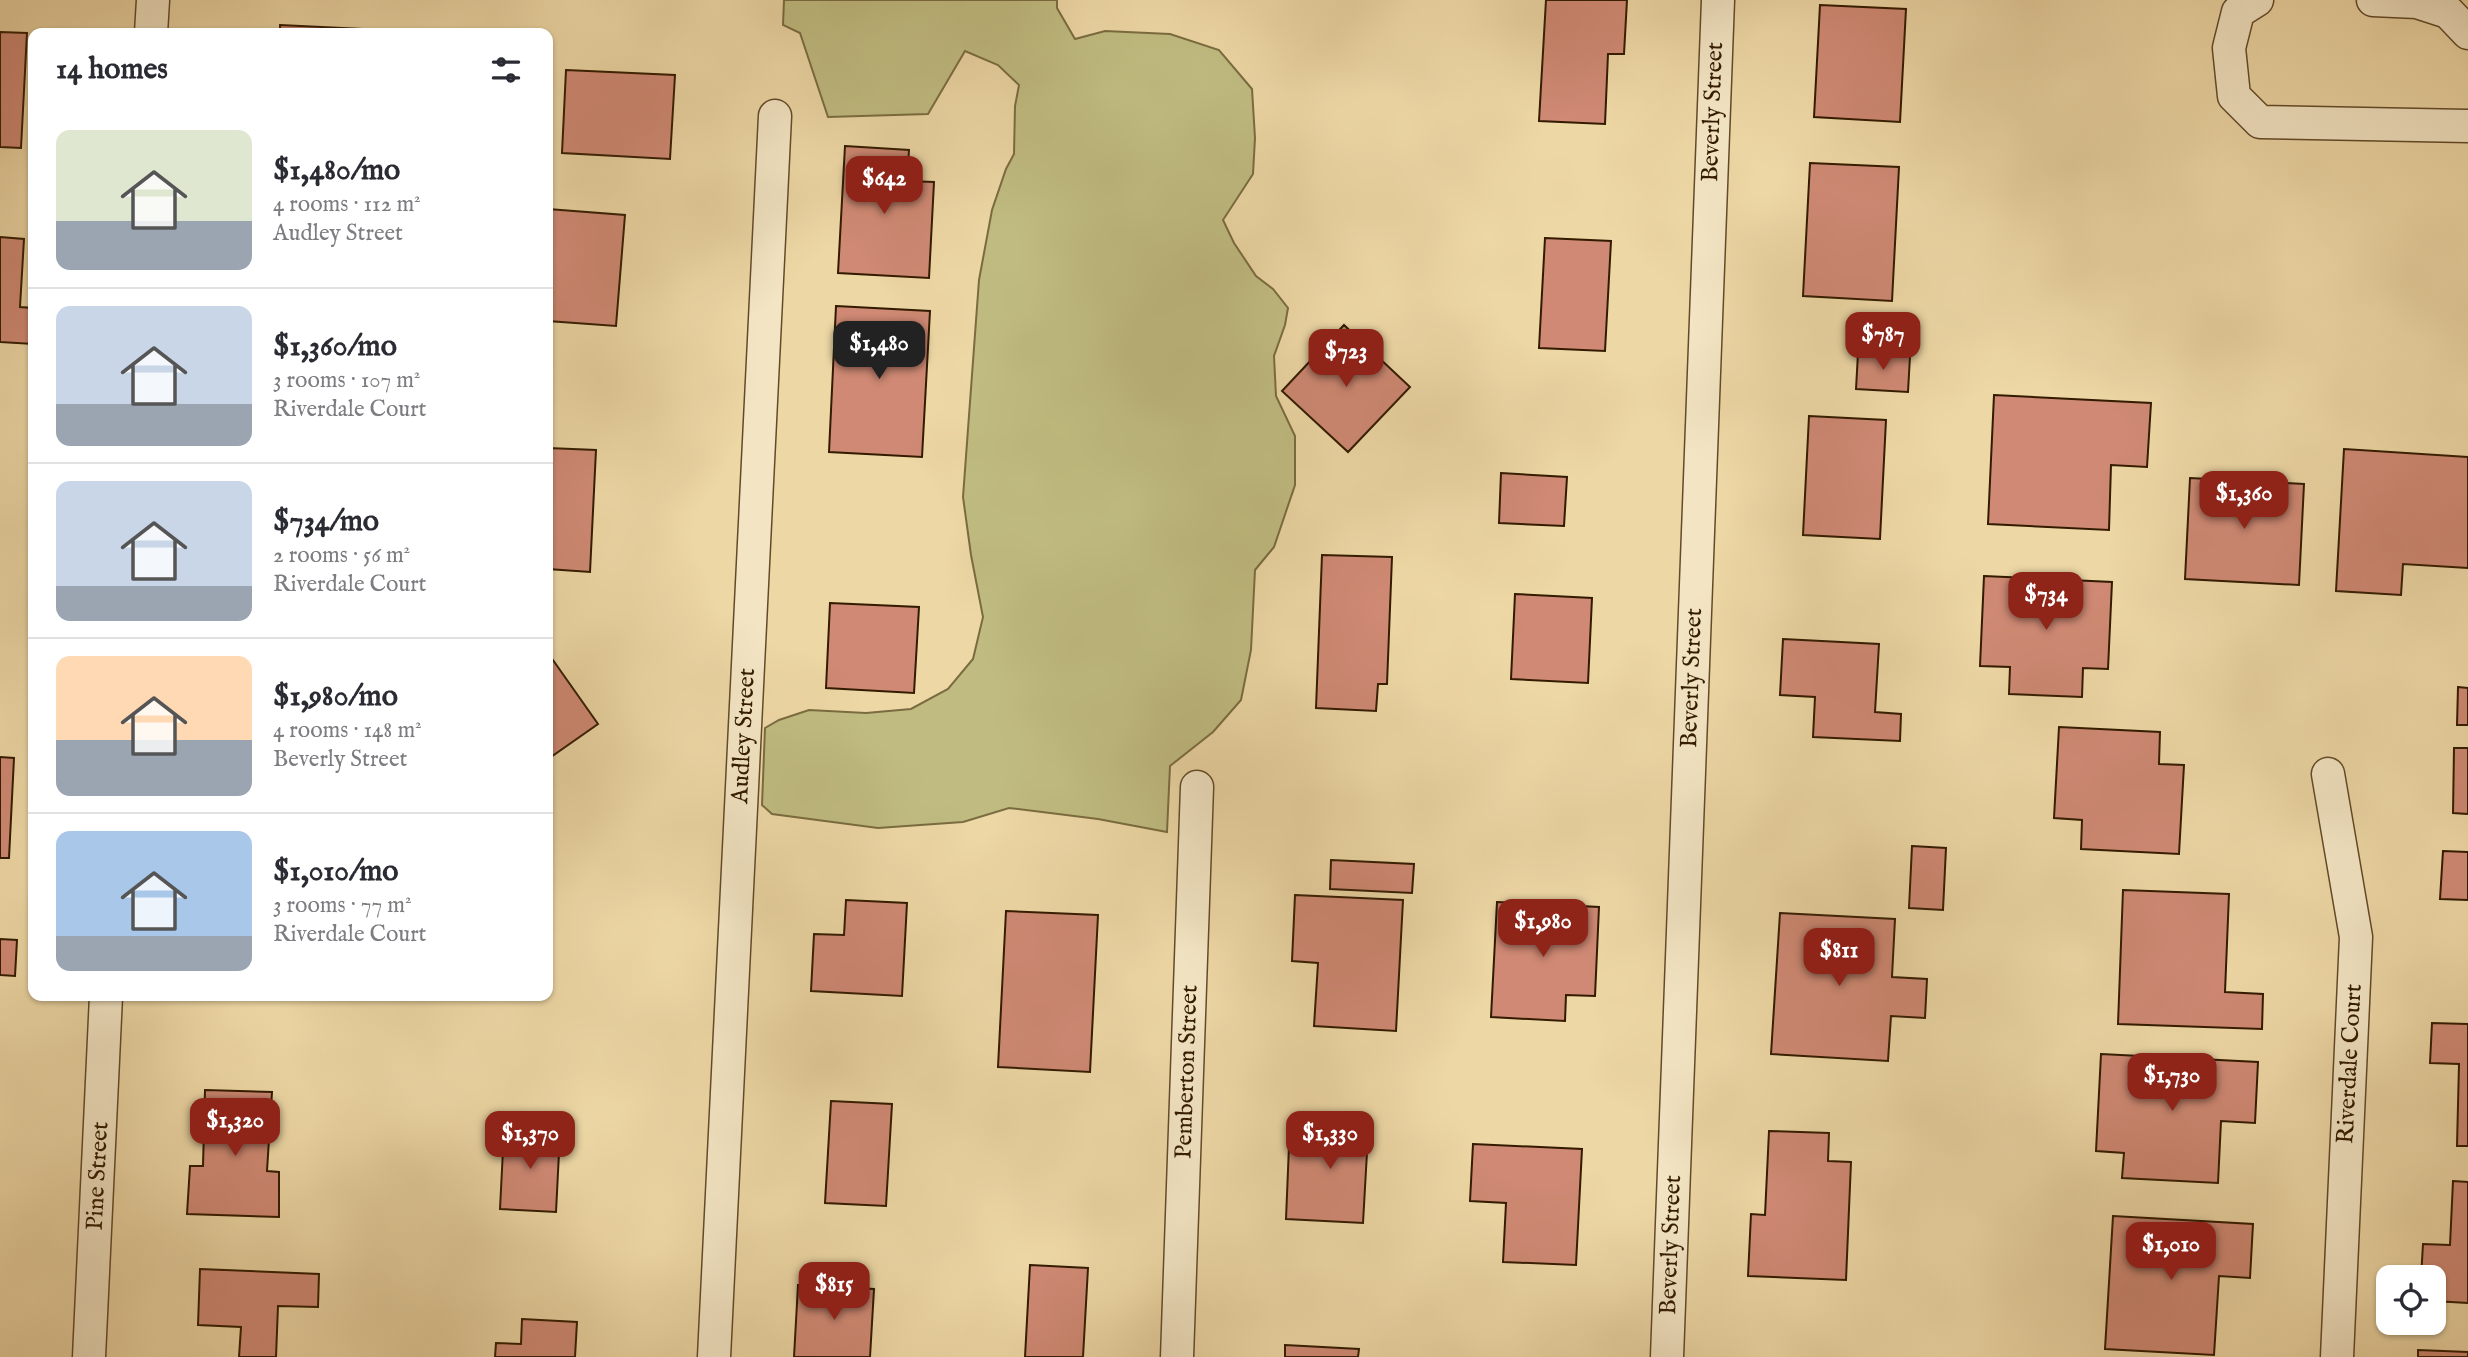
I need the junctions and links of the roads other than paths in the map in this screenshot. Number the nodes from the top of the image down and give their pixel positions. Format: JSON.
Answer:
{"nodes":[{"id":1,"x":153,"y":0,"type":"edge"},
{"id":2,"x":1717,"y":0,"type":"edge"},
{"id":3,"x":2257,"y":0,"type":"edge"},
{"id":4,"x":2372,"y":0,"type":"edge"},
{"id":5,"x":151,"y":28,"type":"edge"},
{"id":6,"x":2468,"y":33,"type":"edge"},
{"id":7,"x":775,"y":116,"type":"dead end"},
{"id":8,"x":2468,"y":127,"type":"edge"},
{"id":9,"x":2328,"y":774,"type":"dead end"},
{"id":10,"x":1198,"y":787,"type":"dead end"},
{"id":11,"x":106,"y":1001,"type":"edge"},
{"id":12,"x":89,"y":1357,"type":"edge"},
{"id":13,"x":714,"y":1357,"type":"edge"},
{"id":14,"x":1177,"y":1357,"type":"edge"},
{"id":15,"x":1667,"y":1357,"type":"edge"},
{"id":16,"x":2337,"y":1357,"type":"edge"}],
"edges":[{"from":1,"to":5,"type":"street"},
{"from":2,"to":15,"type":"street","name":"Beverly Street"},
{"from":3,"to":8,"type":"street"},
{"from":4,"to":6,"type":"street"},
{"from":7,"to":13,"type":"street","name":"Audley Street"},
{"from":9,"to":16,"type":"street","name":"Riverdale Court"},
{"from":10,"to":14,"type":"street","name":"Pemberton Street"},
{"from":11,"to":12,"type":"street","name":"Pine Street"}]}
